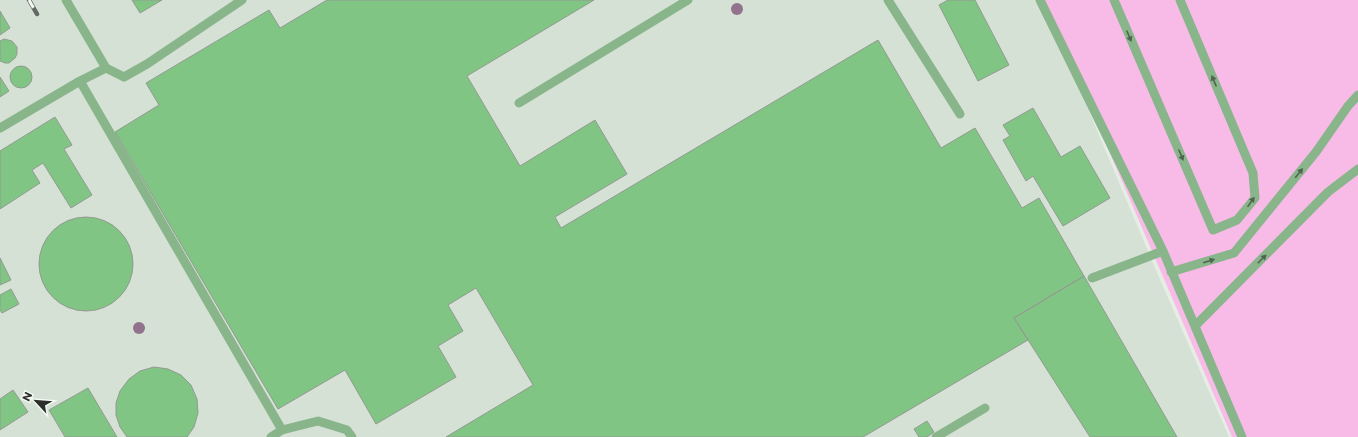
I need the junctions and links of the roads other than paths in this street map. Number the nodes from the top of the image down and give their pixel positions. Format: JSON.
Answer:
{"nodes":[{"id":1,"x":66,"y":0,"type":"edge"},
{"id":2,"x":242,"y":0,"type":"edge"},
{"id":3,"x":688,"y":0,"type":"edge"},
{"id":4,"x":888,"y":0,"type":"edge"},
{"id":5,"x":1040,"y":0,"type":"edge"},
{"id":6,"x":1114,"y":0,"type":"edge"},
{"id":7,"x":1180,"y":0,"type":"edge"},
{"id":8,"x":106,"y":68,"type":"junction"},
{"id":9,"x":80,"y":81,"type":"junction"},
{"id":10,"x":1358,"y":95,"type":"edge"},
{"id":11,"x":519,"y":103,"type":"dead end"},
{"id":12,"x":960,"y":114,"type":"dead end"},
{"id":13,"x":0,"y":128,"type":"edge"},
{"id":14,"x":1358,"y":169,"type":"edge"},
{"id":15,"x":1163,"y":250,"type":"junction"},
{"id":16,"x":1171,"y":272,"type":"junction"},
{"id":17,"x":1092,"y":278,"type":"dead end"},
{"id":18,"x":1195,"y":326,"type":"junction"},
{"id":19,"x":985,"y":408,"type":"dead end"},
{"id":20,"x":282,"y":430,"type":"junction"},
{"id":21,"x":271,"y":437,"type":"edge"},
{"id":22,"x":352,"y":437,"type":"edge"},
{"id":23,"x":936,"y":437,"type":"edge"},
{"id":24,"x":1242,"y":437,"type":"edge"}],
"edges":[{"from":1,"to":8,"type":"lane"},
{"from":2,"to":8,"type":"lane"},
{"from":3,"to":11,"type":"lane"},
{"from":4,"to":12,"type":"lane"},
{"from":5,"to":15,"type":"lane"},
{"from":6,"to":7,"type":"lane","one_way":true},
{"from":8,"to":9,"type":"lane"},
{"from":9,"to":13,"type":"lane"},
{"from":9,"to":20,"type":"lane"},
{"from":16,"to":10,"type":"lane","one_way":true},
{"from":18,"to":14,"type":"lane","one_way":true},
{"from":15,"to":16,"type":"lane"},
{"from":15,"to":17,"type":"lane"},
{"from":16,"to":18,"type":"lane"},
{"from":18,"to":24,"type":"lane"},
{"from":19,"to":23,"type":"lane"},
{"from":20,"to":21,"type":"lane"},
{"from":20,"to":22,"type":"lane"}]}
